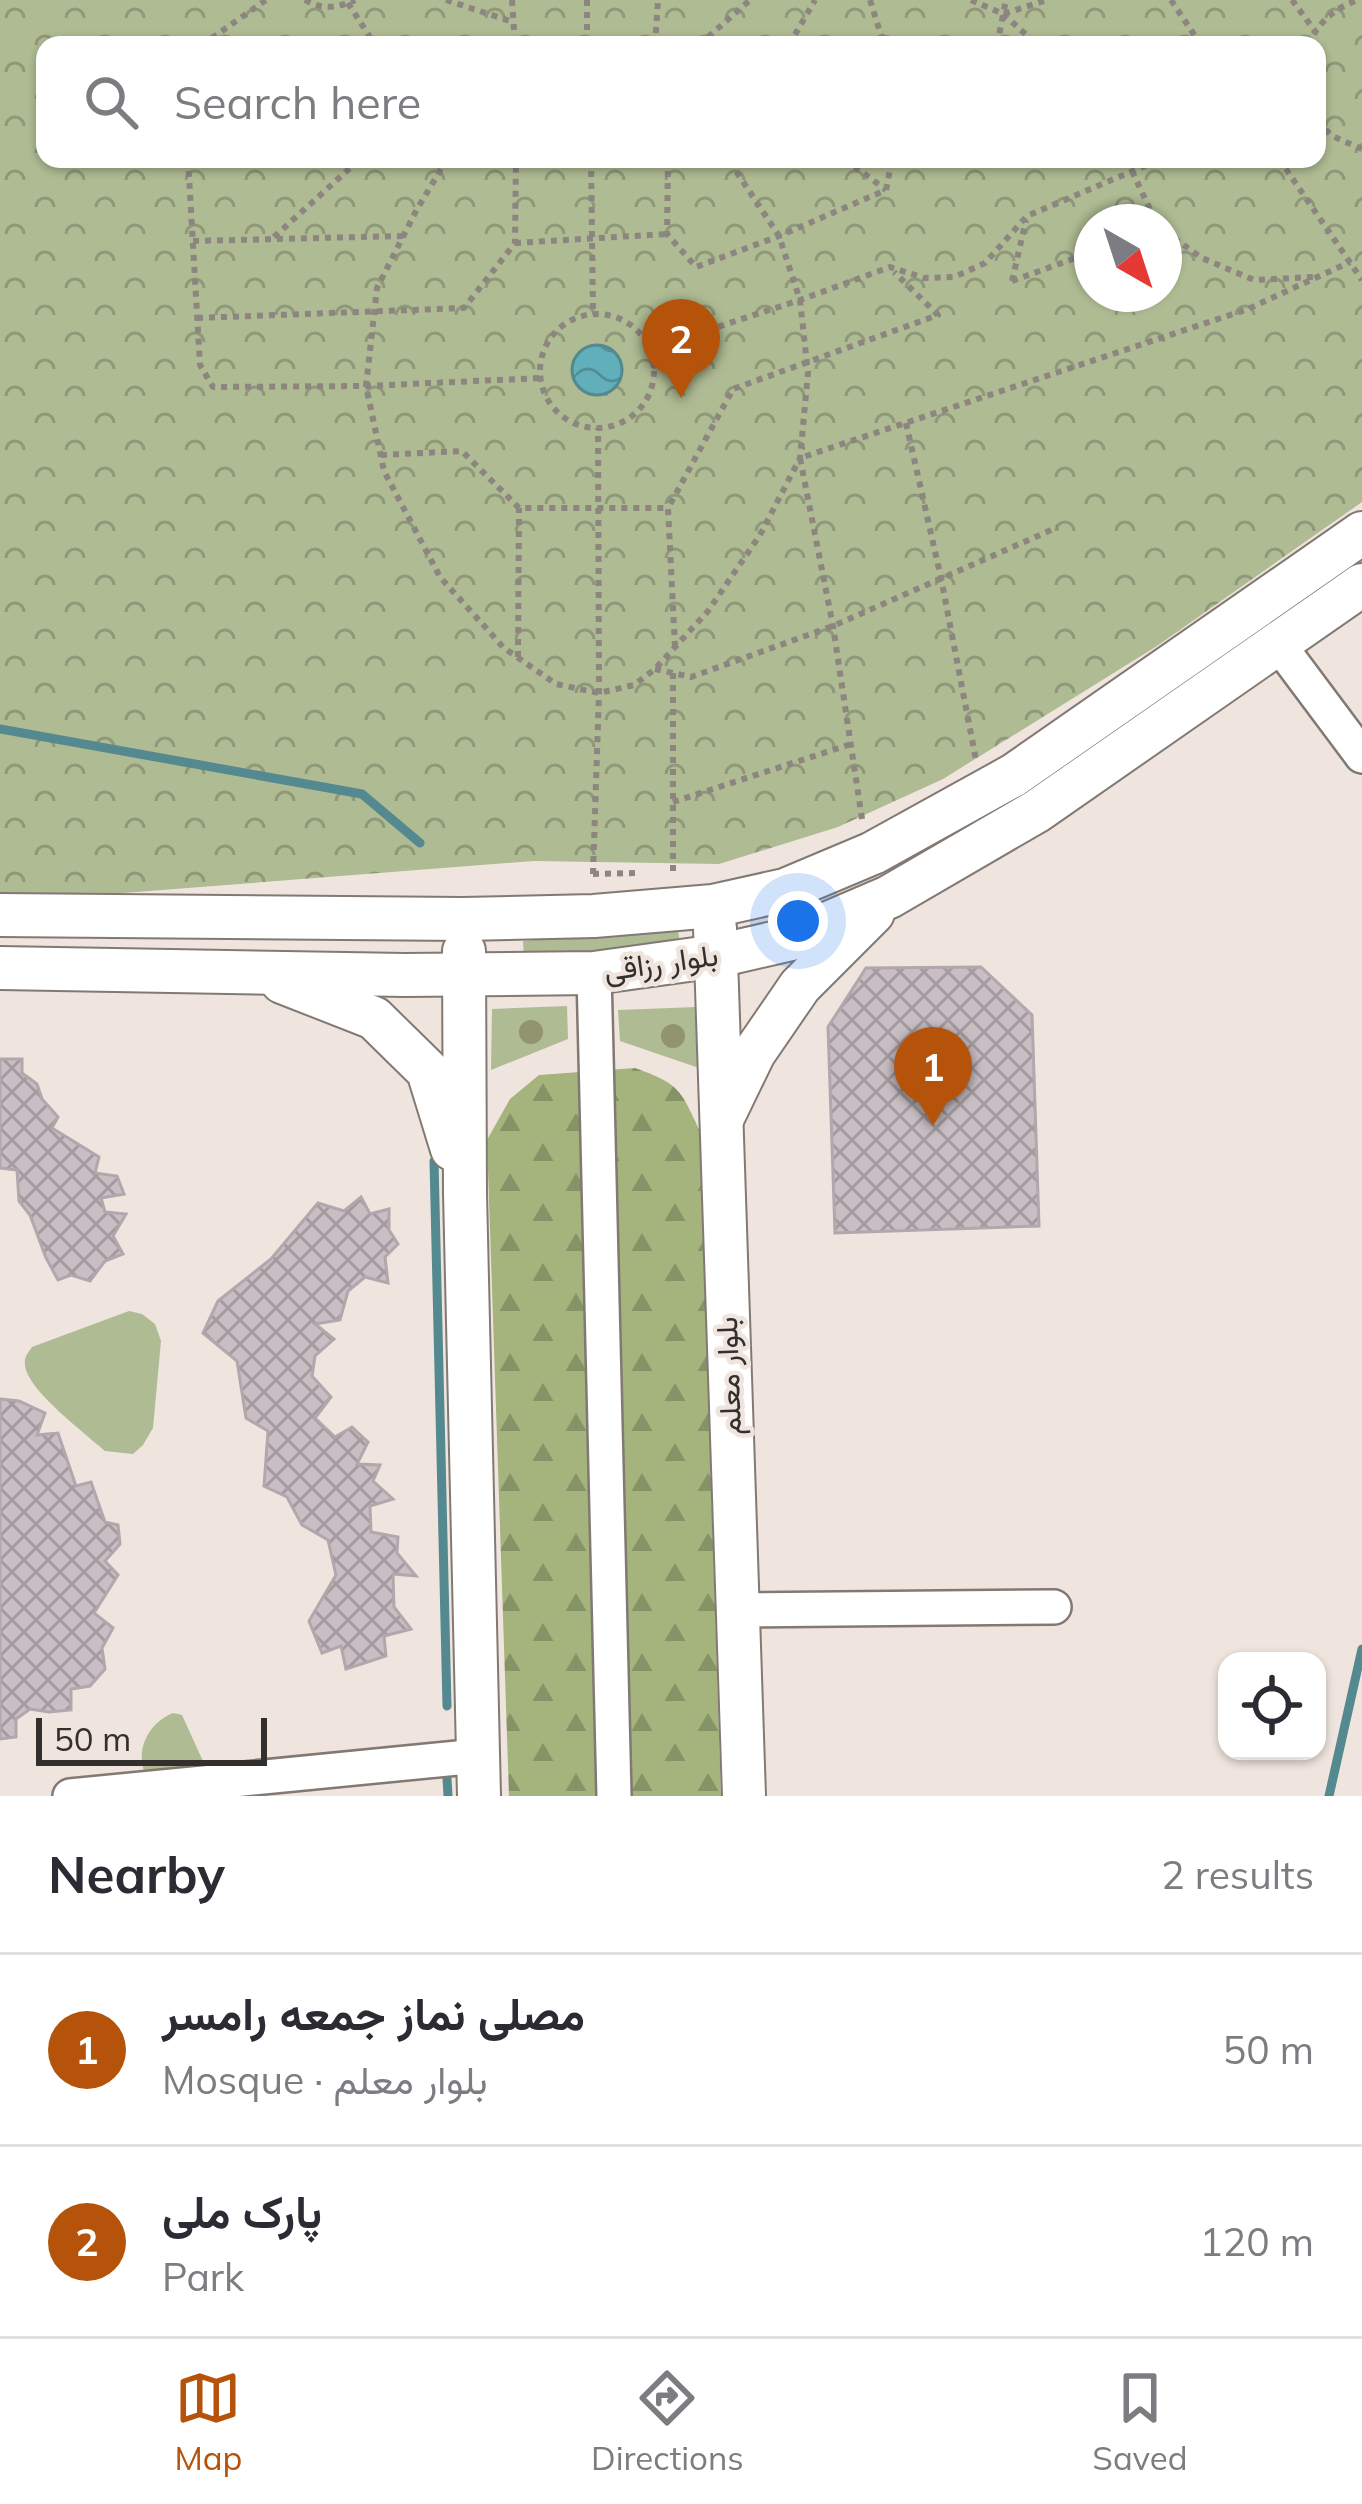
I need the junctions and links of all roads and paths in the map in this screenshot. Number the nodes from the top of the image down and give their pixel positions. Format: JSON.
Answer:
{"nodes":[{"id":1,"x":266,"y":0,"type":"edge"},
{"id":2,"x":305,"y":0,"type":"edge"},
{"id":3,"x":446,"y":0,"type":"edge"},
{"id":4,"x":512,"y":0,"type":"edge"},
{"id":5,"x":587,"y":0,"type":"edge"},
{"id":6,"x":658,"y":0,"type":"edge"},
{"id":7,"x":750,"y":0,"type":"edge"},
{"id":8,"x":815,"y":0,"type":"edge"},
{"id":9,"x":870,"y":0,"type":"edge"},
{"id":10,"x":970,"y":0,"type":"edge"},
{"id":11,"x":1006,"y":0,"type":"edge"},
{"id":12,"x":1047,"y":0,"type":"edge"},
{"id":13,"x":1171,"y":0,"type":"edge"},
{"id":14,"x":1292,"y":0,"type":"edge"},
{"id":15,"x":1359,"y":0,"type":"edge"},
{"id":16,"x":1347,"y":1,"type":"edge"},
{"id":17,"x":351,"y":2,"type":"edge"},
{"id":18,"x":1003,"y":14,"type":"junction"},
{"id":19,"x":513,"y":22,"type":"junction"},
{"id":20,"x":1315,"y":31,"type":"junction"},
{"id":21,"x":215,"y":36,"type":"edge"},
{"id":22,"x":369,"y":36,"type":"edge"},
{"id":23,"x":514,"y":36,"type":"edge"},
{"id":24,"x":587,"y":36,"type":"edge"},
{"id":25,"x":656,"y":36,"type":"edge"},
{"id":26,"x":709,"y":36,"type":"edge"},
{"id":27,"x":794,"y":36,"type":"edge"},
{"id":28,"x":881,"y":36,"type":"edge"},
{"id":29,"x":999,"y":36,"type":"edge"},
{"id":30,"x":1028,"y":36,"type":"edge"},
{"id":31,"x":1196,"y":36,"type":"edge"},
{"id":32,"x":1312,"y":36,"type":"edge"},
{"id":33,"x":1326,"y":130,"type":"edge"},
{"id":34,"x":1362,"y":149,"type":"edge"},
{"id":35,"x":189,"y":168,"type":"edge"},
{"id":36,"x":350,"y":168,"type":"edge"},
{"id":37,"x":442,"y":168,"type":"edge"},
{"id":38,"x":517,"y":168,"type":"edge"},
{"id":39,"x":591,"y":168,"type":"edge"},
{"id":40,"x":668,"y":168,"type":"edge"},
{"id":41,"x":734,"y":168,"type":"edge"},
{"id":42,"x":857,"y":168,"type":"edge"},
{"id":43,"x":890,"y":168,"type":"edge"},
{"id":44,"x":1139,"y":168,"type":"edge"},
{"id":45,"x":1285,"y":168,"type":"edge"},
{"id":46,"x":1132,"y":171,"type":"junction"},
{"id":47,"x":886,"y":190,"type":"junction"},
{"id":48,"x":1148,"y":204,"type":"edge"},
{"id":49,"x":1027,"y":216,"type":"junction"},
{"id":50,"x":667,"y":234,"type":"junction"},
{"id":51,"x":403,"y":236,"type":"junction"},
{"id":52,"x":779,"y":236,"type":"junction"},
{"id":53,"x":593,"y":238,"type":"junction"},
{"id":54,"x":272,"y":239,"type":"junction"},
{"id":55,"x":193,"y":241,"type":"junction"},
{"id":56,"x":514,"y":243,"type":"junction"},
{"id":57,"x":1182,"y":244,"type":"edge"},
{"id":58,"x":1074,"y":259,"type":"edge"},
{"id":59,"x":1350,"y":262,"type":"junction"},
{"id":60,"x":890,"y":267,"type":"junction"},
{"id":61,"x":1317,"y":277,"type":"junction"},
{"id":62,"x":1362,"y":280,"type":"edge"},
{"id":63,"x":800,"y":300,"type":"junction"},
{"id":64,"x":374,"y":312,"type":"junction"},
{"id":65,"x":592,"y":314,"type":"junction"},
{"id":66,"x":197,"y":318,"type":"junction"},
{"id":67,"x":650,"y":349,"type":"junction"},
{"id":68,"x":807,"y":363,"type":"junction"},
{"id":69,"x":541,"y":379,"type":"junction"},
{"id":70,"x":366,"y":386,"type":"junction"},
{"id":71,"x":906,"y":423,"type":"junction"},
{"id":72,"x":598,"y":428,"type":"junction"},
{"id":73,"x":380,"y":455,"type":"junction"},
{"id":74,"x":800,"y":458,"type":"junction"},
{"id":75,"x":519,"y":508,"type":"junction"},
{"id":76,"x":668,"y":508,"type":"junction"},
{"id":77,"x":599,"y":509,"type":"junction"},
{"id":78,"x":1058,"y":527,"type":"dead end"},
{"id":79,"x":1362,"y":533,"type":"edge"},
{"id":80,"x":941,"y":578,"type":"junction"},
{"id":81,"x":1362,"y":585,"type":"edge"},
{"id":82,"x":833,"y":626,"type":"junction"},
{"id":83,"x":1279,"y":644,"type":"junction"},
{"id":84,"x":675,"y":647,"type":"junction"},
{"id":85,"x":518,"y":657,"type":"junction"},
{"id":86,"x":655,"y":669,"type":"junction"},
{"id":87,"x":673,"y":673,"type":"junction"},
{"id":88,"x":599,"y":693,"type":"junction"},
{"id":89,"x":851,"y":744,"type":"junction"},
{"id":90,"x":1362,"y":756,"type":"edge"},
{"id":91,"x":978,"y":769,"type":"dead end"},
{"id":92,"x":673,"y":802,"type":"junction"},
{"id":93,"x":863,"y":822,"type":"dead end"},
{"id":94,"x":653,"y":873,"type":"dead end"},
{"id":95,"x":673,"y":873,"type":"dead end"},
{"id":96,"x":889,"y":897,"type":"junction"},
{"id":97,"x":713,"y":906,"type":"junction"},
{"id":98,"x":0,"y":915,"type":"edge"},
{"id":99,"x":463,"y":919,"type":"junction"},
{"id":100,"x":717,"y":956,"type":"junction"},
{"id":101,"x":0,"y":968,"type":"edge"},
{"id":102,"x":259,"y":973,"type":"junction"},
{"id":103,"x":594,"y":974,"type":"junction"},
{"id":104,"x":464,"y":975,"type":"junction"},
{"id":105,"x":720,"y":1124,"type":"junction"},
{"id":106,"x":465,"y":1193,"type":"junction"},
{"id":107,"x":1054,"y":1607,"type":"dead end"},
{"id":108,"x":737,"y":1610,"type":"junction"},
{"id":109,"x":479,"y":1776,"type":"edge"},
{"id":110,"x":70,"y":1796,"type":"edge"},
{"id":111,"x":614,"y":1796,"type":"edge"},
{"id":112,"x":744,"y":1796,"type":"edge"}],
"edges":[{"from":1,"to":21,"type":"path"},
{"from":2,"to":17,"type":"path"},
{"from":3,"to":19,"type":"path"},
{"from":4,"to":19,"type":"path"},
{"from":5,"to":24,"type":"path"},
{"from":6,"to":25,"type":"path"},
{"from":7,"to":26,"type":"path"},
{"from":8,"to":27,"type":"path"},
{"from":9,"to":28,"type":"path"},
{"from":10,"to":18,"type":"path"},
{"from":11,"to":18,"type":"path"},
{"from":12,"to":18,"type":"path"},
{"from":13,"to":31,"type":"path"},
{"from":14,"to":20,"type":"path"},
{"from":15,"to":16,"type":"path"},
{"from":16,"to":20,"type":"path"},
{"from":17,"to":22,"type":"path"},
{"from":18,"to":29,"type":"path"},
{"from":18,"to":30,"type":"path"},
{"from":19,"to":23,"type":"path"},
{"from":20,"to":32,"type":"path"},
{"from":33,"to":34,"type":"path"},
{"from":35,"to":55,"type":"path"},
{"from":36,"to":54,"type":"path"},
{"from":37,"to":51,"type":"path"},
{"from":38,"to":56,"type":"path"},
{"from":39,"to":53,"type":"path"},
{"from":40,"to":50,"type":"path"},
{"from":41,"to":52,"type":"path"},
{"from":42,"to":47,"type":"path"},
{"from":43,"to":47,"type":"path"},
{"from":44,"to":46,"type":"path"},
{"from":45,"to":59,"type":"path"},
{"from":46,"to":48,"type":"path"},
{"from":46,"to":49,"type":"path"},
{"from":47,"to":52,"type":"path"},
{"from":49,"to":58,"type":"path"},
{"from":49,"to":60,"type":"path"},
{"from":50,"to":52,"type":"path"},
{"from":50,"to":53,"type":"path"},
{"from":51,"to":54,"type":"path"},
{"from":51,"to":64,"type":"path"},
{"from":52,"to":63,"type":"path"},
{"from":53,"to":56,"type":"path"},
{"from":53,"to":65,"type":"path"},
{"from":54,"to":55,"type":"path"},
{"from":55,"to":66,"type":"path"},
{"from":56,"to":64,"type":"path"},
{"from":57,"to":61,"type":"path"},
{"from":59,"to":61,"type":"path"},
{"from":59,"to":62,"type":"path"},
{"from":60,"to":63,"type":"path"},
{"from":60,"to":68,"type":"path"},
{"from":61,"to":71,"type":"path"},
{"from":63,"to":67,"type":"path"},
{"from":63,"to":68,"type":"path"},
{"from":64,"to":66,"type":"path"},
{"from":64,"to":70,"type":"path"},
{"from":65,"to":67,"type":"path"},
{"from":65,"to":69,"type":"path"},
{"from":66,"to":70,"type":"path"},
{"from":67,"to":72,"type":"path"},
{"from":68,"to":74,"type":"path"},
{"from":68,"to":76,"type":"path"},
{"from":69,"to":70,"type":"path"},
{"from":69,"to":72,"type":"path"},
{"from":70,"to":73,"type":"path"},
{"from":71,"to":74,"type":"path"},
{"from":71,"to":80,"type":"path"},
{"from":72,"to":77,"type":"path"},
{"from":73,"to":75,"type":"path"},
{"from":73,"to":85,"type":"path"},
{"from":74,"to":82,"type":"path"},
{"from":74,"to":84,"type":"path"},
{"from":75,"to":77,"type":"path"},
{"from":75,"to":85,"type":"path"},
{"from":76,"to":77,"type":"path"},
{"from":76,"to":84,"type":"path"},
{"from":77,"to":88,"type":"path"},
{"from":78,"to":80,"type":"path"},
{"from":79,"to":97,"type":"main road","name":"بلوار رزاقی"},
{"from":80,"to":82,"type":"path"},
{"from":80,"to":91,"type":"path"},
{"from":81,"to":83,"type":"main road","name":"بلوار رزاقی"},
{"from":82,"to":87,"type":"path"},
{"from":82,"to":89,"type":"path"},
{"from":83,"to":90,"type":"street"},
{"from":83,"to":96,"type":"main road","name":"بلوار رزاقی"},
{"from":84,"to":86,"type":"path"},
{"from":85,"to":88,"type":"path"},
{"from":86,"to":87,"type":"path"},
{"from":86,"to":88,"type":"path"},
{"from":87,"to":92,"type":"path"},
{"from":88,"to":94,"type":"path"},
{"from":89,"to":92,"type":"path"},
{"from":89,"to":93,"type":"path"},
{"from":92,"to":95,"type":"path"},
{"from":96,"to":100,"type":"main road","name":"بلوار رزاقی"},
{"from":96,"to":105,"type":"main road"},
{"from":97,"to":99,"type":"main road","name":"بلوار رزاقی"},
{"from":97,"to":100,"type":"main road","name":"بلوار معلم"},
{"from":98,"to":99,"type":"main road","name":"بلوار رزاقی"},
{"from":99,"to":104,"type":"main road"},
{"from":100,"to":103,"type":"main road","name":"بلوار رزاقی"},
{"from":100,"to":105,"type":"main road","name":"بلوار معلم"},
{"from":101,"to":102,"type":"main road","name":"بلوار رزاقی"},
{"from":102,"to":104,"type":"main road","name":"بلوار رزاقی"},
{"from":102,"to":106,"type":"main road"},
{"from":103,"to":104,"type":"main road","name":"بلوار رزاقی"},
{"from":103,"to":111,"type":"street"},
{"from":104,"to":106,"type":"main road"},
{"from":105,"to":108,"type":"main road","name":"بلوار معلم"},
{"from":106,"to":109,"type":"main road"},
{"from":107,"to":108,"type":"street"},
{"from":108,"to":112,"type":"main road","name":"بلوار معلم"},
{"from":109,"to":110,"type":"street"}]}
